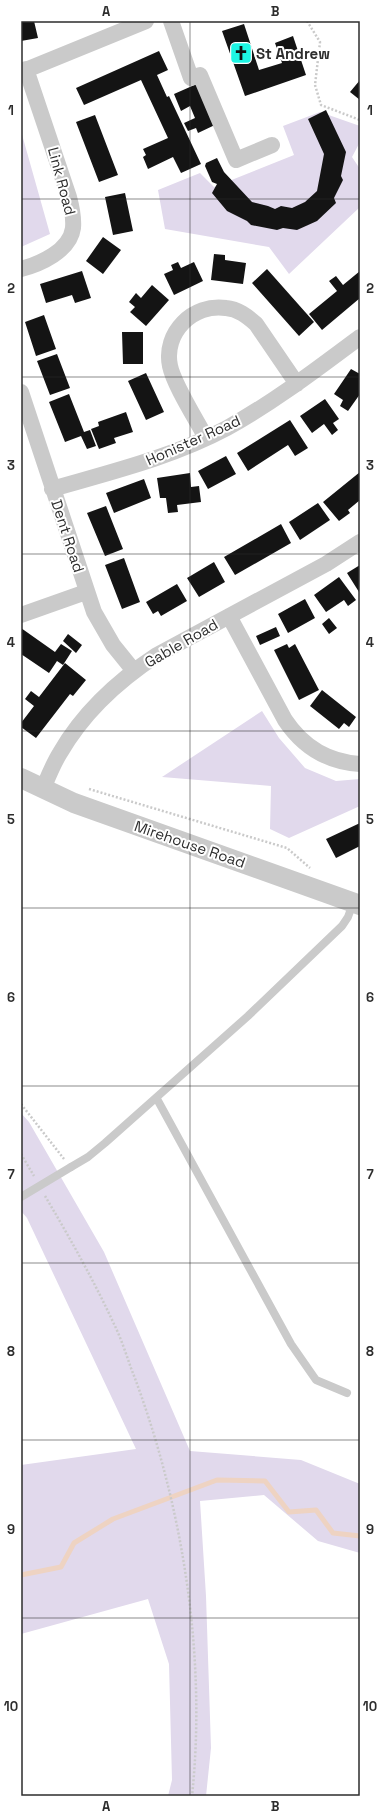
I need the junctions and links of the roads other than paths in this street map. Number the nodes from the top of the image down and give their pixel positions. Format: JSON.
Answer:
{"nodes":[{"id":1,"x":146,"y":21,"type":"edge"},
{"id":2,"x":171,"y":21,"type":"edge"},
{"id":3,"x":24,"y":70,"type":"edge"},
{"id":4,"x":272,"y":145,"type":"dead end"},
{"id":5,"x":21,"y":269,"type":"edge"},
{"id":6,"x":360,"y":337,"type":"edge"},
{"id":7,"x":297,"y":384,"type":"junction"},
{"id":8,"x":21,"y":392,"type":"edge"},
{"id":9,"x":206,"y":438,"type":"junction"},
{"id":10,"x":52,"y":489,"type":"junction"},
{"id":11,"x":360,"y":542,"type":"edge"},
{"id":12,"x":86,"y":592,"type":"junction"},
{"id":13,"x":21,"y":615,"type":"edge"},
{"id":14,"x":230,"y":616,"type":"junction"},
{"id":15,"x":134,"y":671,"type":"junction"},
{"id":16,"x":360,"y":764,"type":"edge"},
{"id":17,"x":21,"y":778,"type":"edge"},
{"id":18,"x":43,"y":789,"type":"junction"},
{"id":19,"x":356,"y":904,"type":"edge"},
{"id":20,"x":157,"y":1099,"type":"junction"},
{"id":21,"x":21,"y":1197,"type":"edge"},
{"id":22,"x":347,"y":1393,"type":"dead end"}],
"edges":[{"from":1,"to":3,"type":"street"},
{"from":2,"to":4,"type":"street"},
{"from":3,"to":5,"type":"street","name":"Link Road"},
{"from":6,"to":7,"type":"street","name":"Honister Road"},
{"from":7,"to":9,"type":"street","name":"Honister Road"},
{"from":7,"to":9,"type":"street"},
{"from":8,"to":10,"type":"street","name":"Dent Road"},
{"from":9,"to":10,"type":"street","name":"Honister Road"},
{"from":10,"to":12,"type":"street","name":"Dent Road"},
{"from":11,"to":14,"type":"street","name":"Gable Road"},
{"from":12,"to":13,"type":"street"},
{"from":12,"to":15,"type":"street","name":"Dent Road"},
{"from":14,"to":15,"type":"street","name":"Gable Road"},
{"from":14,"to":16,"type":"street"},
{"from":15,"to":18,"type":"street","name":"Gable Road"},
{"from":17,"to":18,"type":"street","name":"Mirehouse Road"},
{"from":18,"to":19,"type":"street","name":"Mirehouse Road"},
{"from":19,"to":20,"type":"lane"},
{"from":20,"to":21,"type":"lane","bridge":true},
{"from":20,"to":22,"type":"lane"}]}
